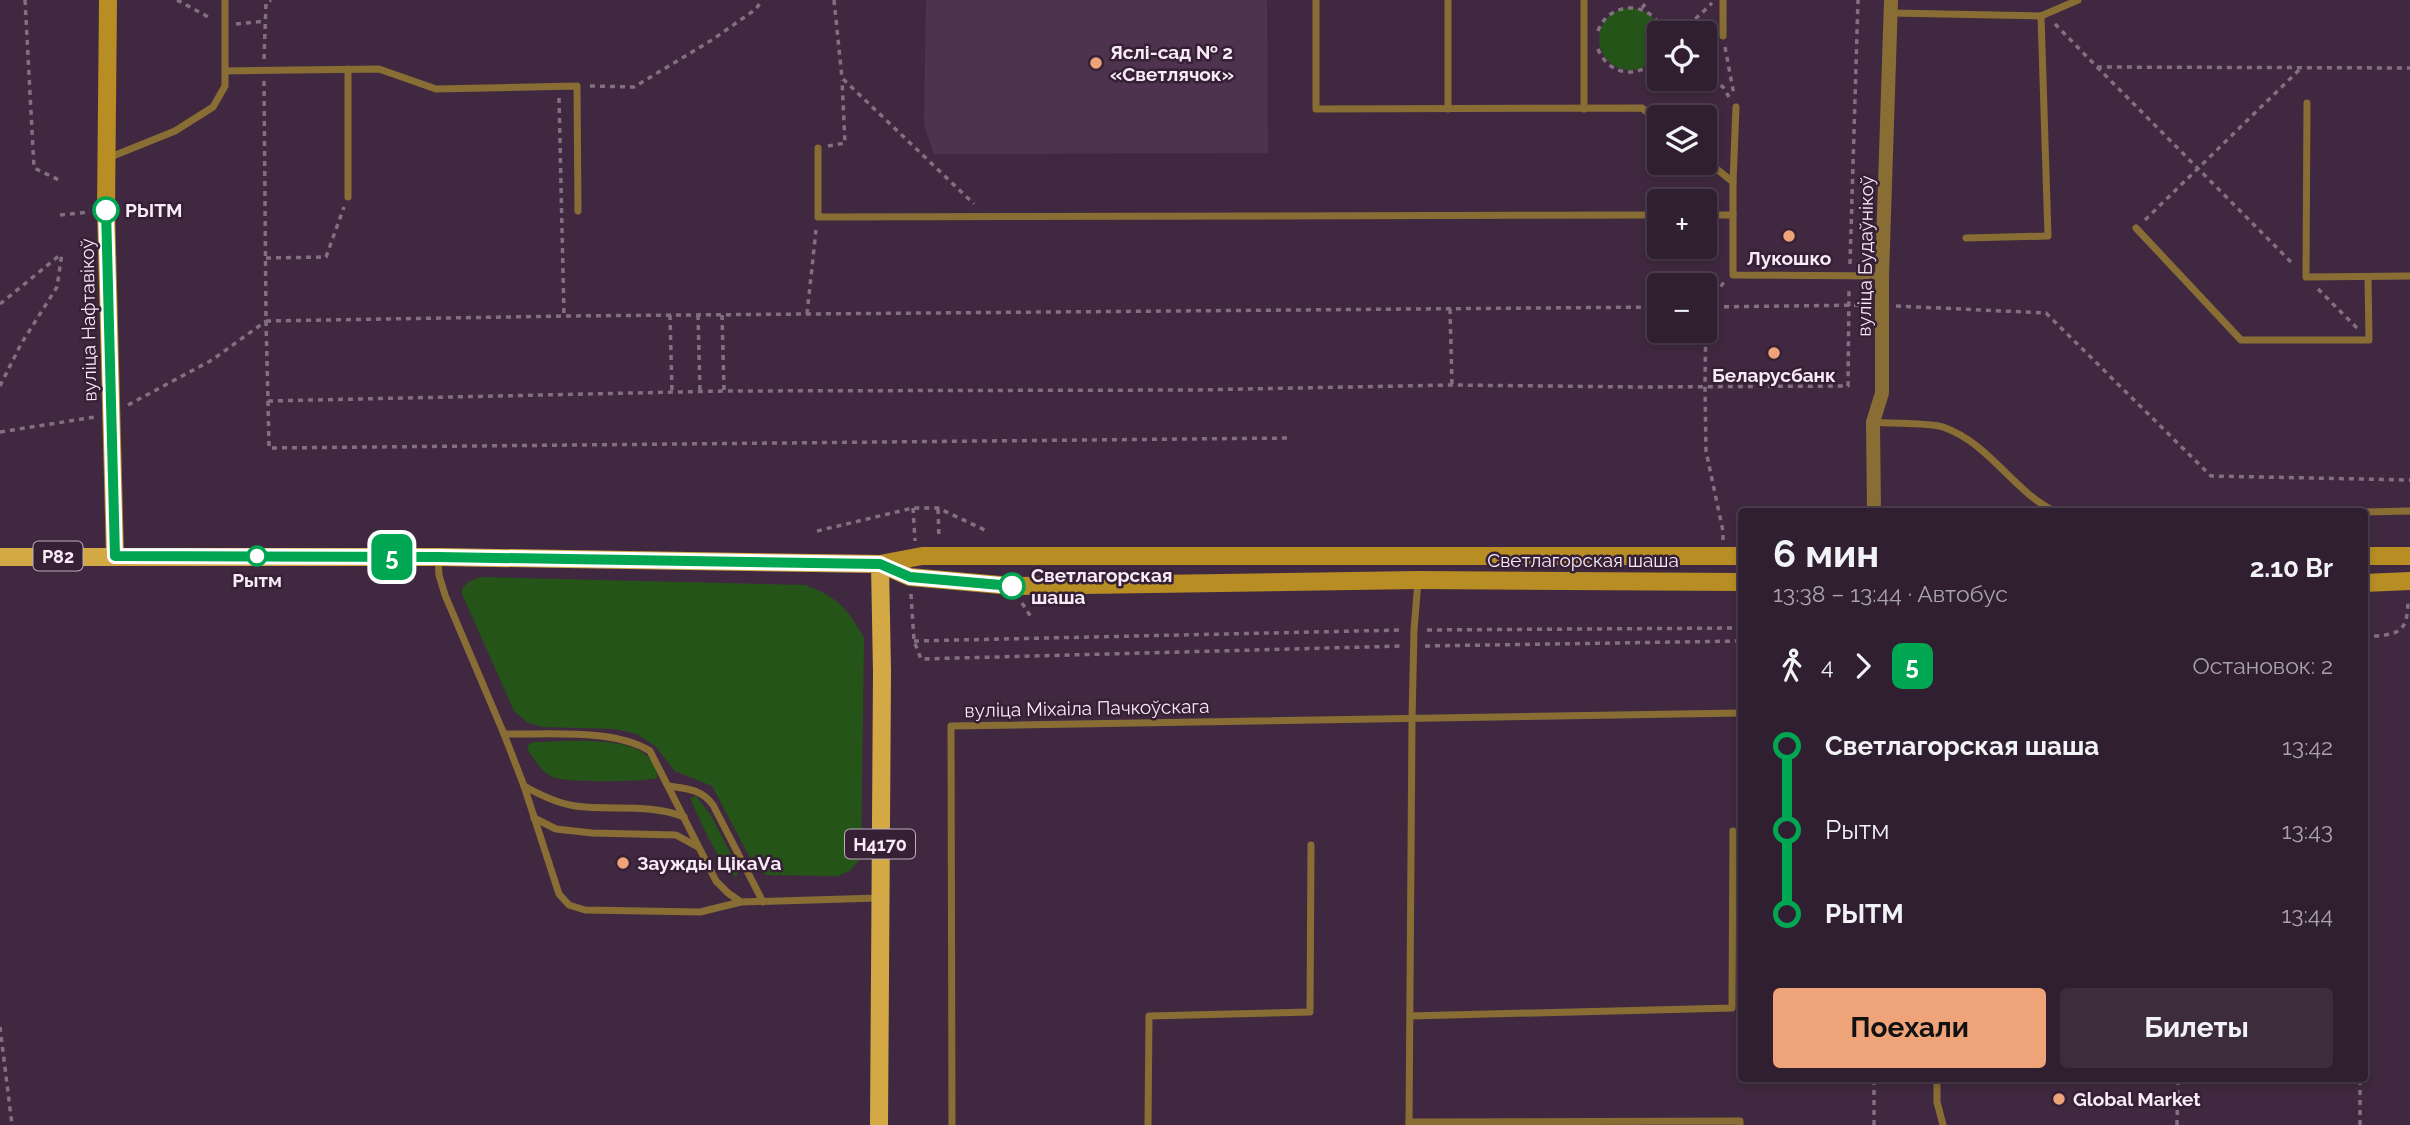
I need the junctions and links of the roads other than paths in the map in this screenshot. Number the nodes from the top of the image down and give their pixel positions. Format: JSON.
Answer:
{"nodes":[{"id":1,"x":108,"y":0,"type":"edge"},
{"id":2,"x":225,"y":0,"type":"edge"},
{"id":3,"x":1317,"y":0,"type":"edge"},
{"id":4,"x":1448,"y":0,"type":"edge"},
{"id":5,"x":1584,"y":0,"type":"edge"},
{"id":6,"x":1723,"y":0,"type":"edge"},
{"id":7,"x":2078,"y":0,"type":"edge"},
{"id":8,"x":1891,"y":7,"type":"edge"},
{"id":9,"x":2044,"y":16,"type":"junction"},
{"id":10,"x":1723,"y":36,"type":"road end"},
{"id":11,"x":348,"y":69,"type":"junction"},
{"id":12,"x":225,"y":71,"type":"junction"},
{"id":13,"x":2307,"y":103,"type":"dead end"},
{"id":14,"x":1736,"y":107,"type":"road end"},
{"id":15,"x":1584,"y":108,"type":"junction"},
{"id":16,"x":1448,"y":109,"type":"junction"},
{"id":17,"x":1647,"y":112,"type":"edge"},
{"id":18,"x":818,"y":148,"type":"road end"},
{"id":19,"x":106,"y":159,"type":"junction"},
{"id":20,"x":1717,"y":169,"type":"edge"},
{"id":21,"x":1733,"y":182,"type":"junction"},
{"id":22,"x":348,"y":197,"type":"road end"},
{"id":23,"x":579,"y":211,"type":"dead end"},
{"id":24,"x":1647,"y":215,"type":"edge"},
{"id":25,"x":1717,"y":215,"type":"edge"},
{"id":26,"x":1732,"y":215,"type":"junction"},
{"id":27,"x":2136,"y":229,"type":"road end"},
{"id":28,"x":1966,"y":238,"type":"dead end"},
{"id":29,"x":1882,"y":276,"type":"junction"},
{"id":30,"x":2368,"y":276,"type":"junction"},
{"id":31,"x":2410,"y":276,"type":"edge"},
{"id":32,"x":1873,"y":422,"type":"junction"},
{"id":33,"x":1874,"y":508,"type":"edge"},
{"id":34,"x":2048,"y":508,"type":"edge"},
{"id":35,"x":2410,"y":511,"type":"edge"},
{"id":36,"x":2368,"y":512,"type":"edge"},
{"id":37,"x":115,"y":556,"type":"junction"},
{"id":38,"x":1738,"y":556,"type":"edge"},
{"id":39,"x":2368,"y":556,"type":"edge"},
{"id":40,"x":2410,"y":556,"type":"edge"},
{"id":41,"x":0,"y":557,"type":"edge"},
{"id":42,"x":438,"y":557,"type":"junction"},
{"id":43,"x":880,"y":564,"type":"junction"},
{"id":44,"x":1418,"y":580,"type":"junction"},
{"id":45,"x":2410,"y":581,"type":"edge"},
{"id":46,"x":1738,"y":582,"type":"edge"},
{"id":47,"x":2368,"y":583,"type":"edge"},
{"id":48,"x":1738,"y":713,"type":"edge"},
{"id":49,"x":1412,"y":719,"type":"junction"},
{"id":50,"x":504,"y":734,"type":"junction"},
{"id":51,"x":524,"y":786,"type":"junction"},
{"id":52,"x":669,"y":786,"type":"junction"},
{"id":53,"x":684,"y":817,"type":"junction"},
{"id":54,"x":534,"y":818,"type":"junction"},
{"id":55,"x":1733,"y":831,"type":"dead end"},
{"id":56,"x":1311,"y":845,"type":"dead end"},
{"id":57,"x":698,"y":847,"type":"junction"},
{"id":58,"x":879,"y":898,"type":"junction"},
{"id":59,"x":741,"y":902,"type":"junction"},
{"id":60,"x":763,"y":902,"type":"junction"},
{"id":61,"x":1410,"y":1016,"type":"junction"},
{"id":62,"x":1937,"y":1082,"type":"edge"},
{"id":63,"x":1409,"y":1123,"type":"edge"},
{"id":64,"x":879,"y":1125,"type":"edge"},
{"id":65,"x":952,"y":1125,"type":"edge"},
{"id":66,"x":1149,"y":1125,"type":"edge"},
{"id":67,"x":1740,"y":1125,"type":"edge"},
{"id":68,"x":1943,"y":1125,"type":"edge"}],
"edges":[{"from":1,"to":19,"type":"main road","name":"вуліца Нафтавікоў"},
{"from":2,"to":12,"type":"lane"},
{"from":3,"to":16,"type":"lane"},
{"from":4,"to":16,"type":"lane"},
{"from":5,"to":15,"type":"lane"},
{"from":6,"to":10,"type":"lane"},
{"from":7,"to":9,"type":"lane"},
{"from":8,"to":9,"type":"lane"},
{"from":8,"to":29,"type":"street","name":"вуліца Будаўнікоў"},
{"from":9,"to":28,"type":"lane"},
{"from":11,"to":12,"type":"lane"},
{"from":11,"to":22,"type":"lane"},
{"from":11,"to":23,"type":"lane"},
{"from":12,"to":19,"type":"lane"},
{"from":13,"to":30,"type":"lane"},
{"from":14,"to":21,"type":"lane"},
{"from":15,"to":16,"type":"lane"},
{"from":15,"to":17,"type":"lane"},
{"from":18,"to":24,"type":"lane"},
{"from":19,"to":37,"type":"main road","name":"вуліца Нафтавікоў"},
{"from":20,"to":21,"type":"lane"},
{"from":21,"to":26,"type":"lane"},
{"from":25,"to":26,"type":"lane"},
{"from":26,"to":29,"type":"lane"},
{"from":27,"to":30,"type":"lane"},
{"from":29,"to":32,"type":"street","name":"вуліца Будаўнікоў"},
{"from":30,"to":31,"type":"lane"},
{"from":32,"to":33,"type":"street","name":"вуліца Будаўнікоў"},
{"from":32,"to":34,"type":"lane"},
{"from":35,"to":36,"type":"lane"},
{"from":37,"to":41,"type":"main road","name":"Светлагорская шаша","number":"Р82"},
{"from":37,"to":42,"type":"main road","name":"Светлагорская шаша","number":"Р82"},
{"from":38,"to":43,"type":"main road"},
{"from":39,"to":40,"type":"main road"},
{"from":42,"to":43,"type":"main road","name":"Светлагорская шаша","number":"Р82"},
{"from":42,"to":50,"type":"lane"},
{"from":43,"to":44,"type":"main road","name":"Светлагорская шаша","number":"Р82"},
{"from":43,"to":58,"type":"main road","number":"Н4170"},
{"from":44,"to":46,"type":"main road","name":"Светлагорская шаша","number":"Р82"},
{"from":44,"to":49,"type":"lane"},
{"from":45,"to":47,"type":"main road"},
{"from":48,"to":49,"type":"lane"},
{"from":49,"to":61,"type":"lane"},
{"from":49,"to":65,"type":"lane","name":"вуліца Міхаіла Пачкоўскага"},
{"from":50,"to":51,"type":"lane"},
{"from":50,"to":52,"type":"lane"},
{"from":51,"to":53,"type":"lane"},
{"from":51,"to":54,"type":"lane"},
{"from":52,"to":53,"type":"lane"},
{"from":52,"to":60,"type":"lane"},
{"from":53,"to":57,"type":"lane"},
{"from":54,"to":57,"type":"lane"},
{"from":54,"to":59,"type":"lane"},
{"from":55,"to":61,"type":"lane"},
{"from":56,"to":66,"type":"lane"},
{"from":57,"to":59,"type":"lane"},
{"from":58,"to":60,"type":"lane"},
{"from":58,"to":64,"type":"main road","number":"Н4170"},
{"from":59,"to":60,"type":"lane"},
{"from":61,"to":63,"type":"lane"},
{"from":62,"to":68,"type":"lane"},
{"from":63,"to":67,"type":"lane"}]}
